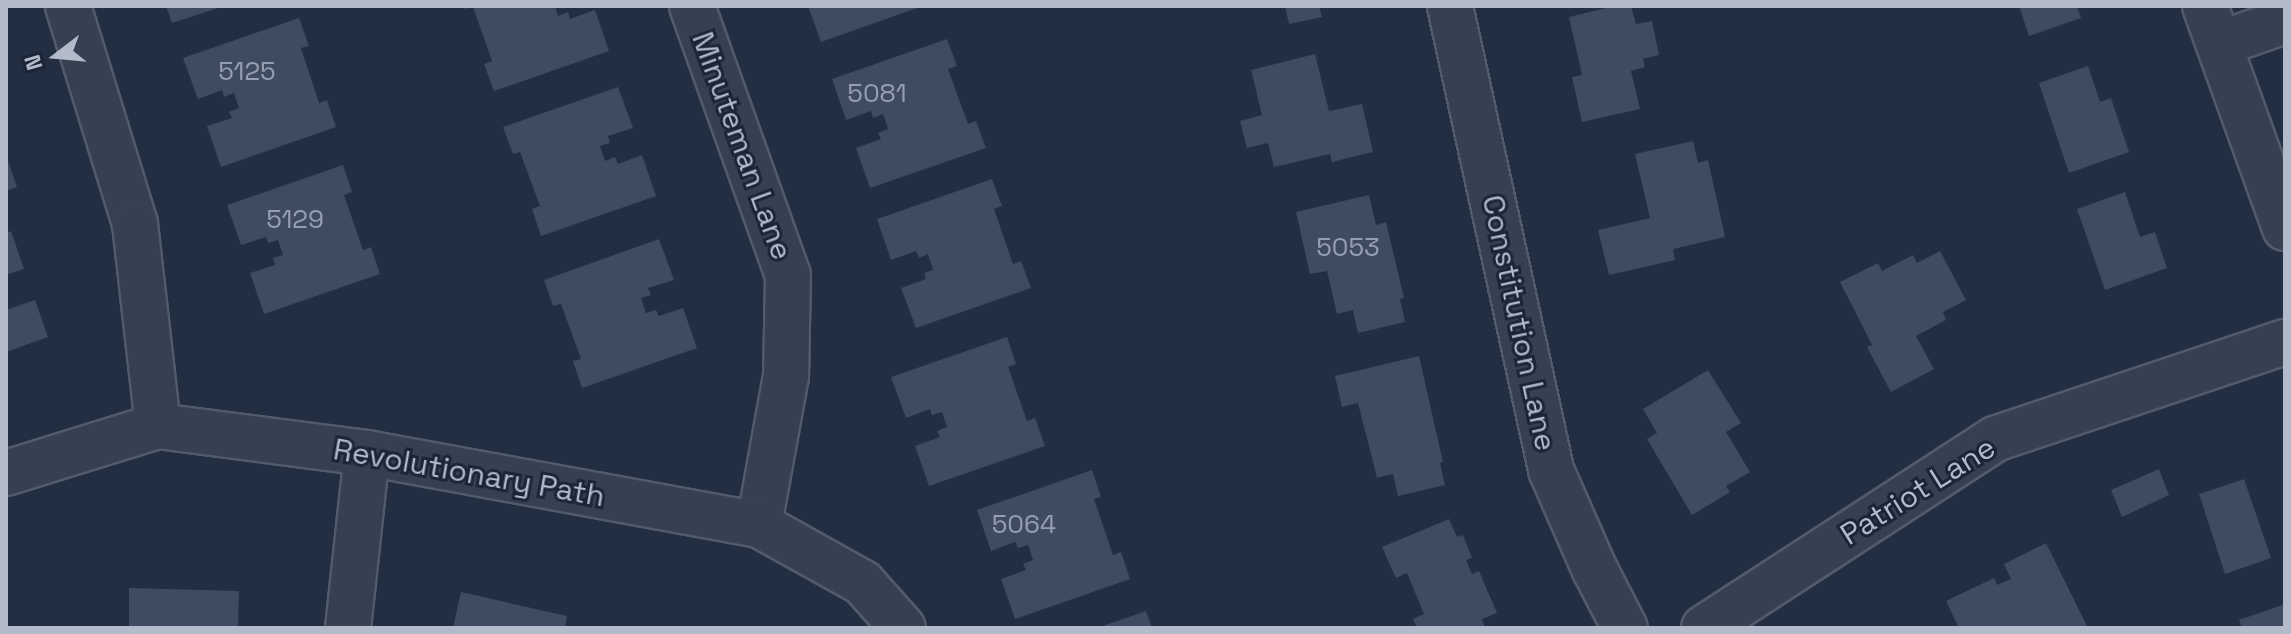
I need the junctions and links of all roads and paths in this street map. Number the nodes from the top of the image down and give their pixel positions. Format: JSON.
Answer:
{"nodes":[{"id":1,"x":68,"y":6,"type":"edge"},
{"id":2,"x":692,"y":6,"type":"edge"},
{"id":3,"x":1450,"y":6,"type":"edge"},
{"id":4,"x":2285,"y":21,"type":"edge"},
{"id":5,"x":2212,"y":25,"type":"edge"},
{"id":6,"x":2285,"y":228,"type":"edge"},
{"id":7,"x":2285,"y":342,"type":"edge"},
{"id":8,"x":158,"y":426,"type":"junction"},
{"id":9,"x":367,"y":453,"type":"junction"},
{"id":10,"x":6,"y":473,"type":"edge"},
{"id":11,"x":759,"y":525,"type":"junction"},
{"id":12,"x":348,"y":628,"type":"edge"},
{"id":13,"x":903,"y":628,"type":"edge"},
{"id":14,"x":1625,"y":628,"type":"edge"},
{"id":15,"x":1704,"y":628,"type":"edge"}],
"edges":[{"from":1,"to":8,"type":"street"},
{"from":2,"to":11,"type":"street","name":"Minuteman Lane"},
{"from":3,"to":14,"type":"street","name":"Constitution Lane"},
{"from":4,"to":5,"type":"street"},
{"from":5,"to":6,"type":"street"},
{"from":7,"to":15,"type":"street","name":"Patriot Lane"},
{"from":8,"to":9,"type":"street","name":"Revolutionary Path"},
{"from":8,"to":10,"type":"street","name":"Revolutionary Path"},
{"from":9,"to":11,"type":"street","name":"Revolutionary Path"},
{"from":9,"to":12,"type":"street"},
{"from":11,"to":13,"type":"street","name":"Revolutionary Path"}]}
